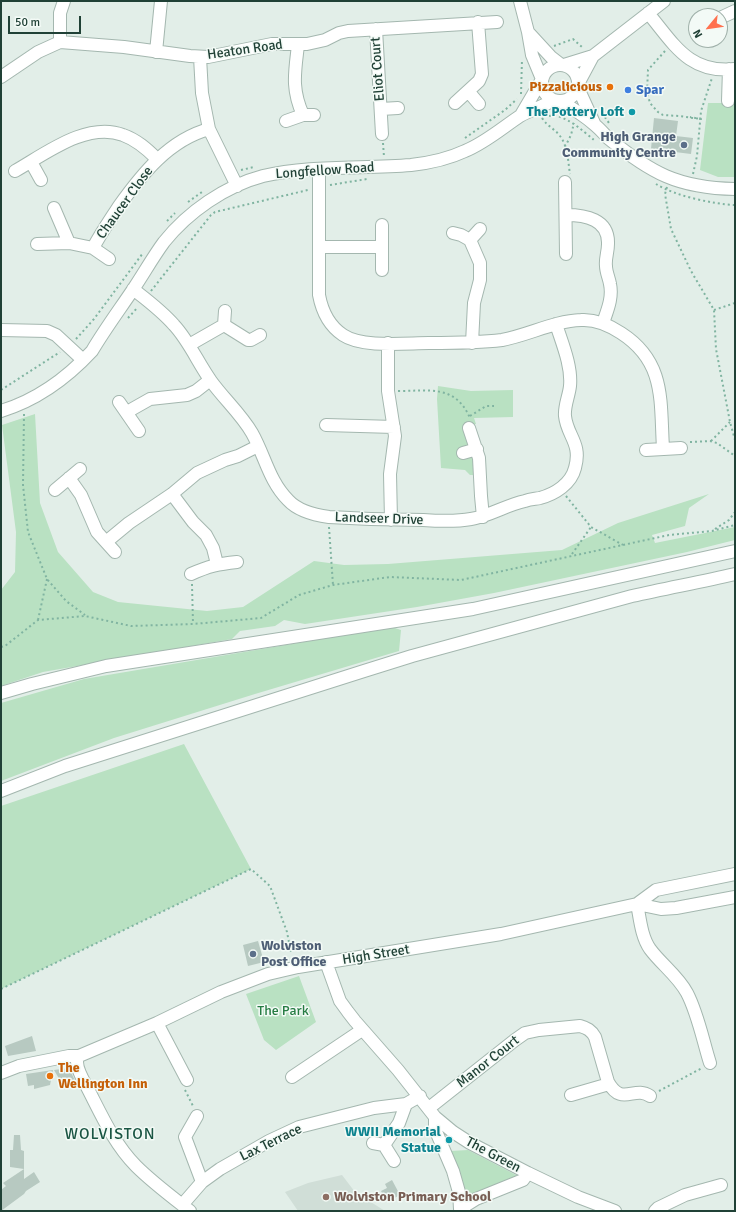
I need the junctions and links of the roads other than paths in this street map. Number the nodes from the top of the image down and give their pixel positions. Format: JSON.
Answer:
{"nodes":[{"id":1,"x":64,"y":1,"type":"edge"},
{"id":2,"x":161,"y":1,"type":"edge"},
{"id":3,"x":520,"y":1,"type":"edge"},
{"id":4,"x":664,"y":1,"type":"edge"},
{"id":5,"x":648,"y":13,"type":"junction"},
{"id":6,"x":478,"y":22,"type":"junction"},
{"id":7,"x":497,"y":22,"type":"dead end"},
{"id":8,"x":376,"y":29,"type":"junction"},
{"id":9,"x":528,"y":32,"type":"junction"},
{"id":10,"x":60,"y":42,"type":"junction"},
{"id":11,"x":298,"y":45,"type":"junction"},
{"id":12,"x":156,"y":52,"type":"junction"},
{"id":13,"x":593,"y":56,"type":"junction"},
{"id":14,"x":200,"y":57,"type":"junction"},
{"id":15,"x":562,"y":64,"type":"junction"},
{"id":16,"x":732,"y":69,"type":"edge"},
{"id":17,"x":1,"y":77,"type":"edge"},
{"id":18,"x":542,"y":80,"type":"junction"},
{"id":19,"x":578,"y":86,"type":"junction"},
{"id":20,"x":468,"y":91,"type":"junction"},
{"id":21,"x":557,"y":101,"type":"junction"},
{"id":22,"x":728,"y":101,"type":"dead end"},
{"id":23,"x":455,"y":103,"type":"dead end"},
{"id":24,"x":480,"y":104,"type":"dead end"},
{"id":25,"x":398,"y":108,"type":"dead end"},
{"id":26,"x":381,"y":109,"type":"junction"},
{"id":27,"x":521,"y":115,"type":"junction"},
{"id":28,"x":286,"y":121,"type":"dead end"},
{"id":29,"x":595,"y":125,"type":"junction"},
{"id":30,"x":208,"y":129,"type":"junction"},
{"id":31,"x":382,"y":134,"type":"road end"},
{"id":32,"x":158,"y":159,"type":"junction"},
{"id":33,"x":31,"y":162,"type":"junction"},
{"id":34,"x":319,"y":170,"type":"junction"},
{"id":35,"x":15,"y":172,"type":"dead end"},
{"id":36,"x":41,"y":180,"type":"dead end"},
{"id":37,"x":565,"y":182,"type":"road end"},
{"id":38,"x":237,"y":186,"type":"junction"},
{"id":39,"x":735,"y":189,"type":"edge"},
{"id":40,"x":54,"y":208,"type":"dead end"},
{"id":41,"x":566,"y":215,"type":"junction"},
{"id":42,"x":382,"y":225,"type":"dead end"},
{"id":43,"x":480,"y":229,"type":"dead end"},
{"id":44,"x":453,"y":233,"type":"dead end"},
{"id":45,"x":470,"y":240,"type":"junction"},
{"id":46,"x":68,"y":243,"type":"junction"},
{"id":47,"x":37,"y":244,"type":"dead end"},
{"id":48,"x":319,"y":247,"type":"junction"},
{"id":49,"x":382,"y":247,"type":"junction"},
{"id":50,"x":93,"y":248,"type":"junction"},
{"id":51,"x":566,"y":254,"type":"dead end"},
{"id":52,"x":109,"y":260,"type":"dead end"},
{"id":53,"x":382,"y":270,"type":"dead end"},
{"id":54,"x":133,"y":289,"type":"junction"},
{"id":55,"x":224,"y":311,"type":"dead end"},
{"id":56,"x":604,"y":323,"type":"junction"},
{"id":57,"x":556,"y":324,"type":"junction"},
{"id":58,"x":224,"y":325,"type":"junction"},
{"id":59,"x":1,"y":330,"type":"edge"},
{"id":60,"x":260,"y":335,"type":"dead end"},
{"id":61,"x":388,"y":343,"type":"junction"},
{"id":62,"x":472,"y":343,"type":"junction"},
{"id":63,"x":189,"y":346,"type":"junction"},
{"id":64,"x":83,"y":360,"type":"junction"},
{"id":65,"x":210,"y":380,"type":"junction"},
{"id":66,"x":119,"y":402,"type":"dead end"},
{"id":67,"x":1,"y":411,"type":"edge"},
{"id":68,"x":127,"y":412,"type":"junction"},
{"id":69,"x":469,"y":422,"type":"road end"},
{"id":70,"x":326,"y":426,"type":"dead end"},
{"id":71,"x":394,"y":427,"type":"junction"},
{"id":72,"x":139,"y":431,"type":"dead end"},
{"id":73,"x":258,"y":446,"type":"junction"},
{"id":74,"x":663,"y":448,"type":"junction"},
{"id":75,"x":681,"y":448,"type":"road end"},
{"id":76,"x":477,"y":449,"type":"junction"},
{"id":77,"x":646,"y":450,"type":"dead end"},
{"id":78,"x":463,"y":453,"type":"dead end"},
{"id":79,"x":80,"y":469,"type":"dead end"},
{"id":80,"x":69,"y":478,"type":"junction"},
{"id":81,"x":55,"y":490,"type":"dead end"},
{"id":82,"x":172,"y":494,"type":"junction"},
{"id":83,"x":483,"y":517,"type":"junction"},
{"id":84,"x":391,"y":520,"type":"junction"},
{"id":85,"x":106,"y":542,"type":"junction"},
{"id":86,"x":735,"y":551,"type":"edge"},
{"id":87,"x":115,"y":552,"type":"dead end"},
{"id":88,"x":237,"y":562,"type":"dead end"},
{"id":89,"x":217,"y":564,"type":"junction"},
{"id":90,"x":192,"y":574,"type":"road end"},
{"id":91,"x":735,"y":574,"type":"edge"},
{"id":92,"x":1,"y":693,"type":"edge"},
{"id":93,"x":1,"y":791,"type":"edge"},
{"id":94,"x":735,"y":874,"type":"edge"},
{"id":95,"x":735,"y":897,"type":"edge"},
{"id":96,"x":638,"y":904,"type":"junction"},
{"id":97,"x":326,"y":962,"type":"junction"},
{"id":98,"x":157,"y":1023,"type":"junction"},
{"id":99,"x":362,"y":1030,"type":"junction"},
{"id":100,"x":79,"y":1056,"type":"junction"},
{"id":101,"x":1,"y":1060,"type":"edge"},
{"id":102,"x":710,"y":1063,"type":"road end"},
{"id":103,"x":6,"y":1071,"type":"edge"},
{"id":104,"x":292,"y":1077,"type":"dead end"},
{"id":105,"x":187,"y":1080,"type":"road end"},
{"id":106,"x":609,"y":1084,"type":"junction"},
{"id":107,"x":571,"y":1095,"type":"dead end"},
{"id":108,"x":420,"y":1096,"type":"junction"},
{"id":109,"x":650,"y":1096,"type":"road end"},
{"id":110,"x":406,"y":1104,"type":"junction"},
{"id":111,"x":432,"y":1112,"type":"junction"},
{"id":112,"x":198,"y":1116,"type":"road end"},
{"id":113,"x":470,"y":1143,"type":"junction"},
{"id":114,"x":445,"y":1152,"type":"junction"},
{"id":115,"x":394,"y":1161,"type":"dead end"},
{"id":116,"x":528,"y":1173,"type":"junction"},
{"id":117,"x":202,"y":1182,"type":"junction"},
{"id":118,"x":721,"y":1185,"type":"dead end"},
{"id":119,"x":186,"y":1208,"type":"edge"},
{"id":120,"x":460,"y":1210,"type":"edge"},
{"id":121,"x":615,"y":1211,"type":"edge"},
{"id":122,"x":655,"y":1211,"type":"edge"}],
"edges":[{"from":1,"to":10,"type":"street"},
{"from":2,"to":12,"type":"street"},
{"from":3,"to":9,"type":"street"},
{"from":4,"to":5,"type":"street"},
{"from":5,"to":13,"type":"street"},
{"from":5,"to":16,"type":"street"},
{"from":6,"to":7,"type":"street","name":"Heaton Road"},
{"from":6,"to":8,"type":"street","name":"Heaton Road"},
{"from":6,"to":20,"type":"street"},
{"from":8,"to":11,"type":"street","name":"Heaton Road"},
{"from":8,"to":26,"type":"street","name":"Eliot Court"},
{"from":9,"to":15,"type":"street"},
{"from":9,"to":18,"type":"street"},
{"from":10,"to":12,"type":"street","name":"Heaton Road"},
{"from":10,"to":17,"type":"street","name":"Heaton Road"},
{"from":11,"to":14,"type":"street","name":"Heaton Road"},
{"from":11,"to":28,"type":"street"},
{"from":12,"to":14,"type":"street","name":"Heaton Road"},
{"from":13,"to":15,"type":"street"},
{"from":13,"to":19,"type":"street"},
{"from":14,"to":30,"type":"street"},
{"from":15,"to":18,"type":"street"},
{"from":15,"to":19,"type":"street"},
{"from":16,"to":22,"type":"street"},
{"from":18,"to":21,"type":"street"},
{"from":18,"to":27,"type":"street"},
{"from":19,"to":21,"type":"street"},
{"from":19,"to":29,"type":"street"},
{"from":20,"to":23,"type":"street"},
{"from":20,"to":24,"type":"street"},
{"from":21,"to":27,"type":"street"},
{"from":21,"to":29,"type":"street"},
{"from":25,"to":26,"type":"street","name":"Eliot Court"},
{"from":26,"to":31,"type":"street","name":"Eliot Court"},
{"from":27,"to":34,"type":"street","name":"Longfellow Road"},
{"from":29,"to":39,"type":"street"},
{"from":30,"to":32,"type":"street","name":"Chaucer Close"},
{"from":30,"to":38,"type":"street"},
{"from":32,"to":33,"type":"street","name":"Chaucer Close"},
{"from":32,"to":50,"type":"street","name":"Chaucer Close"},
{"from":33,"to":35,"type":"street","name":"Chaucer Close"},
{"from":33,"to":36,"type":"street"},
{"from":34,"to":38,"type":"street","name":"Longfellow Road"},
{"from":34,"to":48,"type":"street"},
{"from":37,"to":41,"type":"street"},
{"from":38,"to":54,"type":"street","name":"Longfellow Road"},
{"from":40,"to":46,"type":"street"},
{"from":41,"to":51,"type":"street"},
{"from":41,"to":56,"type":"street"},
{"from":42,"to":49,"type":"street"},
{"from":43,"to":45,"type":"street"},
{"from":44,"to":45,"type":"street"},
{"from":45,"to":62,"type":"street"},
{"from":46,"to":47,"type":"street","name":"Chaucer Close"},
{"from":46,"to":50,"type":"street","name":"Chaucer Close"},
{"from":48,"to":49,"type":"street"},
{"from":48,"to":61,"type":"street"},
{"from":49,"to":53,"type":"street"},
{"from":50,"to":52,"type":"street","name":"Chaucer Close"},
{"from":54,"to":63,"type":"street","name":"Landseer Drive"},
{"from":54,"to":64,"type":"street","name":"Longfellow Road"},
{"from":55,"to":58,"type":"street"},
{"from":56,"to":57,"type":"street"},
{"from":56,"to":74,"type":"street"},
{"from":57,"to":62,"type":"street"},
{"from":57,"to":83,"type":"street","name":"Landseer Drive"},
{"from":58,"to":60,"type":"street"},
{"from":58,"to":63,"type":"street"},
{"from":59,"to":64,"type":"street"},
{"from":61,"to":62,"type":"street"},
{"from":61,"to":71,"type":"street"},
{"from":63,"to":65,"type":"street","name":"Landseer Drive"},
{"from":64,"to":67,"type":"street","name":"Longfellow Road"},
{"from":65,"to":68,"type":"street"},
{"from":65,"to":73,"type":"street","name":"Landseer Drive"},
{"from":66,"to":68,"type":"street"},
{"from":68,"to":72,"type":"street"},
{"from":69,"to":76,"type":"street"},
{"from":70,"to":71,"type":"street"},
{"from":71,"to":84,"type":"street"},
{"from":73,"to":82,"type":"street"},
{"from":73,"to":84,"type":"street","name":"Landseer Drive"},
{"from":74,"to":75,"type":"street"},
{"from":74,"to":77,"type":"street"},
{"from":76,"to":78,"type":"street"},
{"from":76,"to":83,"type":"street"},
{"from":79,"to":80,"type":"street"},
{"from":80,"to":81,"type":"street"},
{"from":80,"to":85,"type":"street"},
{"from":82,"to":85,"type":"street"},
{"from":82,"to":89,"type":"street"},
{"from":83,"to":84,"type":"street","name":"Landseer Drive"},
{"from":85,"to":87,"type":"street"},
{"from":86,"to":92,"type":"street"},
{"from":88,"to":89,"type":"street"},
{"from":89,"to":90,"type":"street"},
{"from":91,"to":93,"type":"street"},
{"from":94,"to":96,"type":"street"},
{"from":95,"to":96,"type":"street"},
{"from":96,"to":97,"type":"street","name":"High Street"},
{"from":96,"to":102,"type":"street"},
{"from":97,"to":98,"type":"street","name":"High Street"},
{"from":97,"to":99,"type":"street"},
{"from":98,"to":100,"type":"street","name":"High Street"},
{"from":98,"to":105,"type":"street"},
{"from":99,"to":104,"type":"street"},
{"from":99,"to":108,"type":"street"},
{"from":100,"to":103,"type":"street","name":"High Street"},
{"from":100,"to":119,"type":"street"},
{"from":101,"to":103,"type":"street"},
{"from":106,"to":107,"type":"street"},
{"from":106,"to":109,"type":"street"},
{"from":106,"to":111,"type":"street","name":"Manor Court"},
{"from":108,"to":110,"type":"street","name":"Lax Terrace"},
{"from":108,"to":111,"type":"street"},
{"from":110,"to":115,"type":"street"},
{"from":110,"to":117,"type":"street","name":"Lax Terrace"},
{"from":111,"to":113,"type":"street","name":"The Green"},
{"from":111,"to":114,"type":"street","name":"The Green"},
{"from":112,"to":117,"type":"street"},
{"from":113,"to":114,"type":"street"},
{"from":113,"to":116,"type":"street","name":"The Green"},
{"from":114,"to":120,"type":"street","name":"The Green"},
{"from":116,"to":120,"type":"street","name":"The Green"},
{"from":116,"to":121,"type":"street"},
{"from":117,"to":119,"type":"street","name":"Lax Terrace"},
{"from":118,"to":122,"type":"street"}]}
